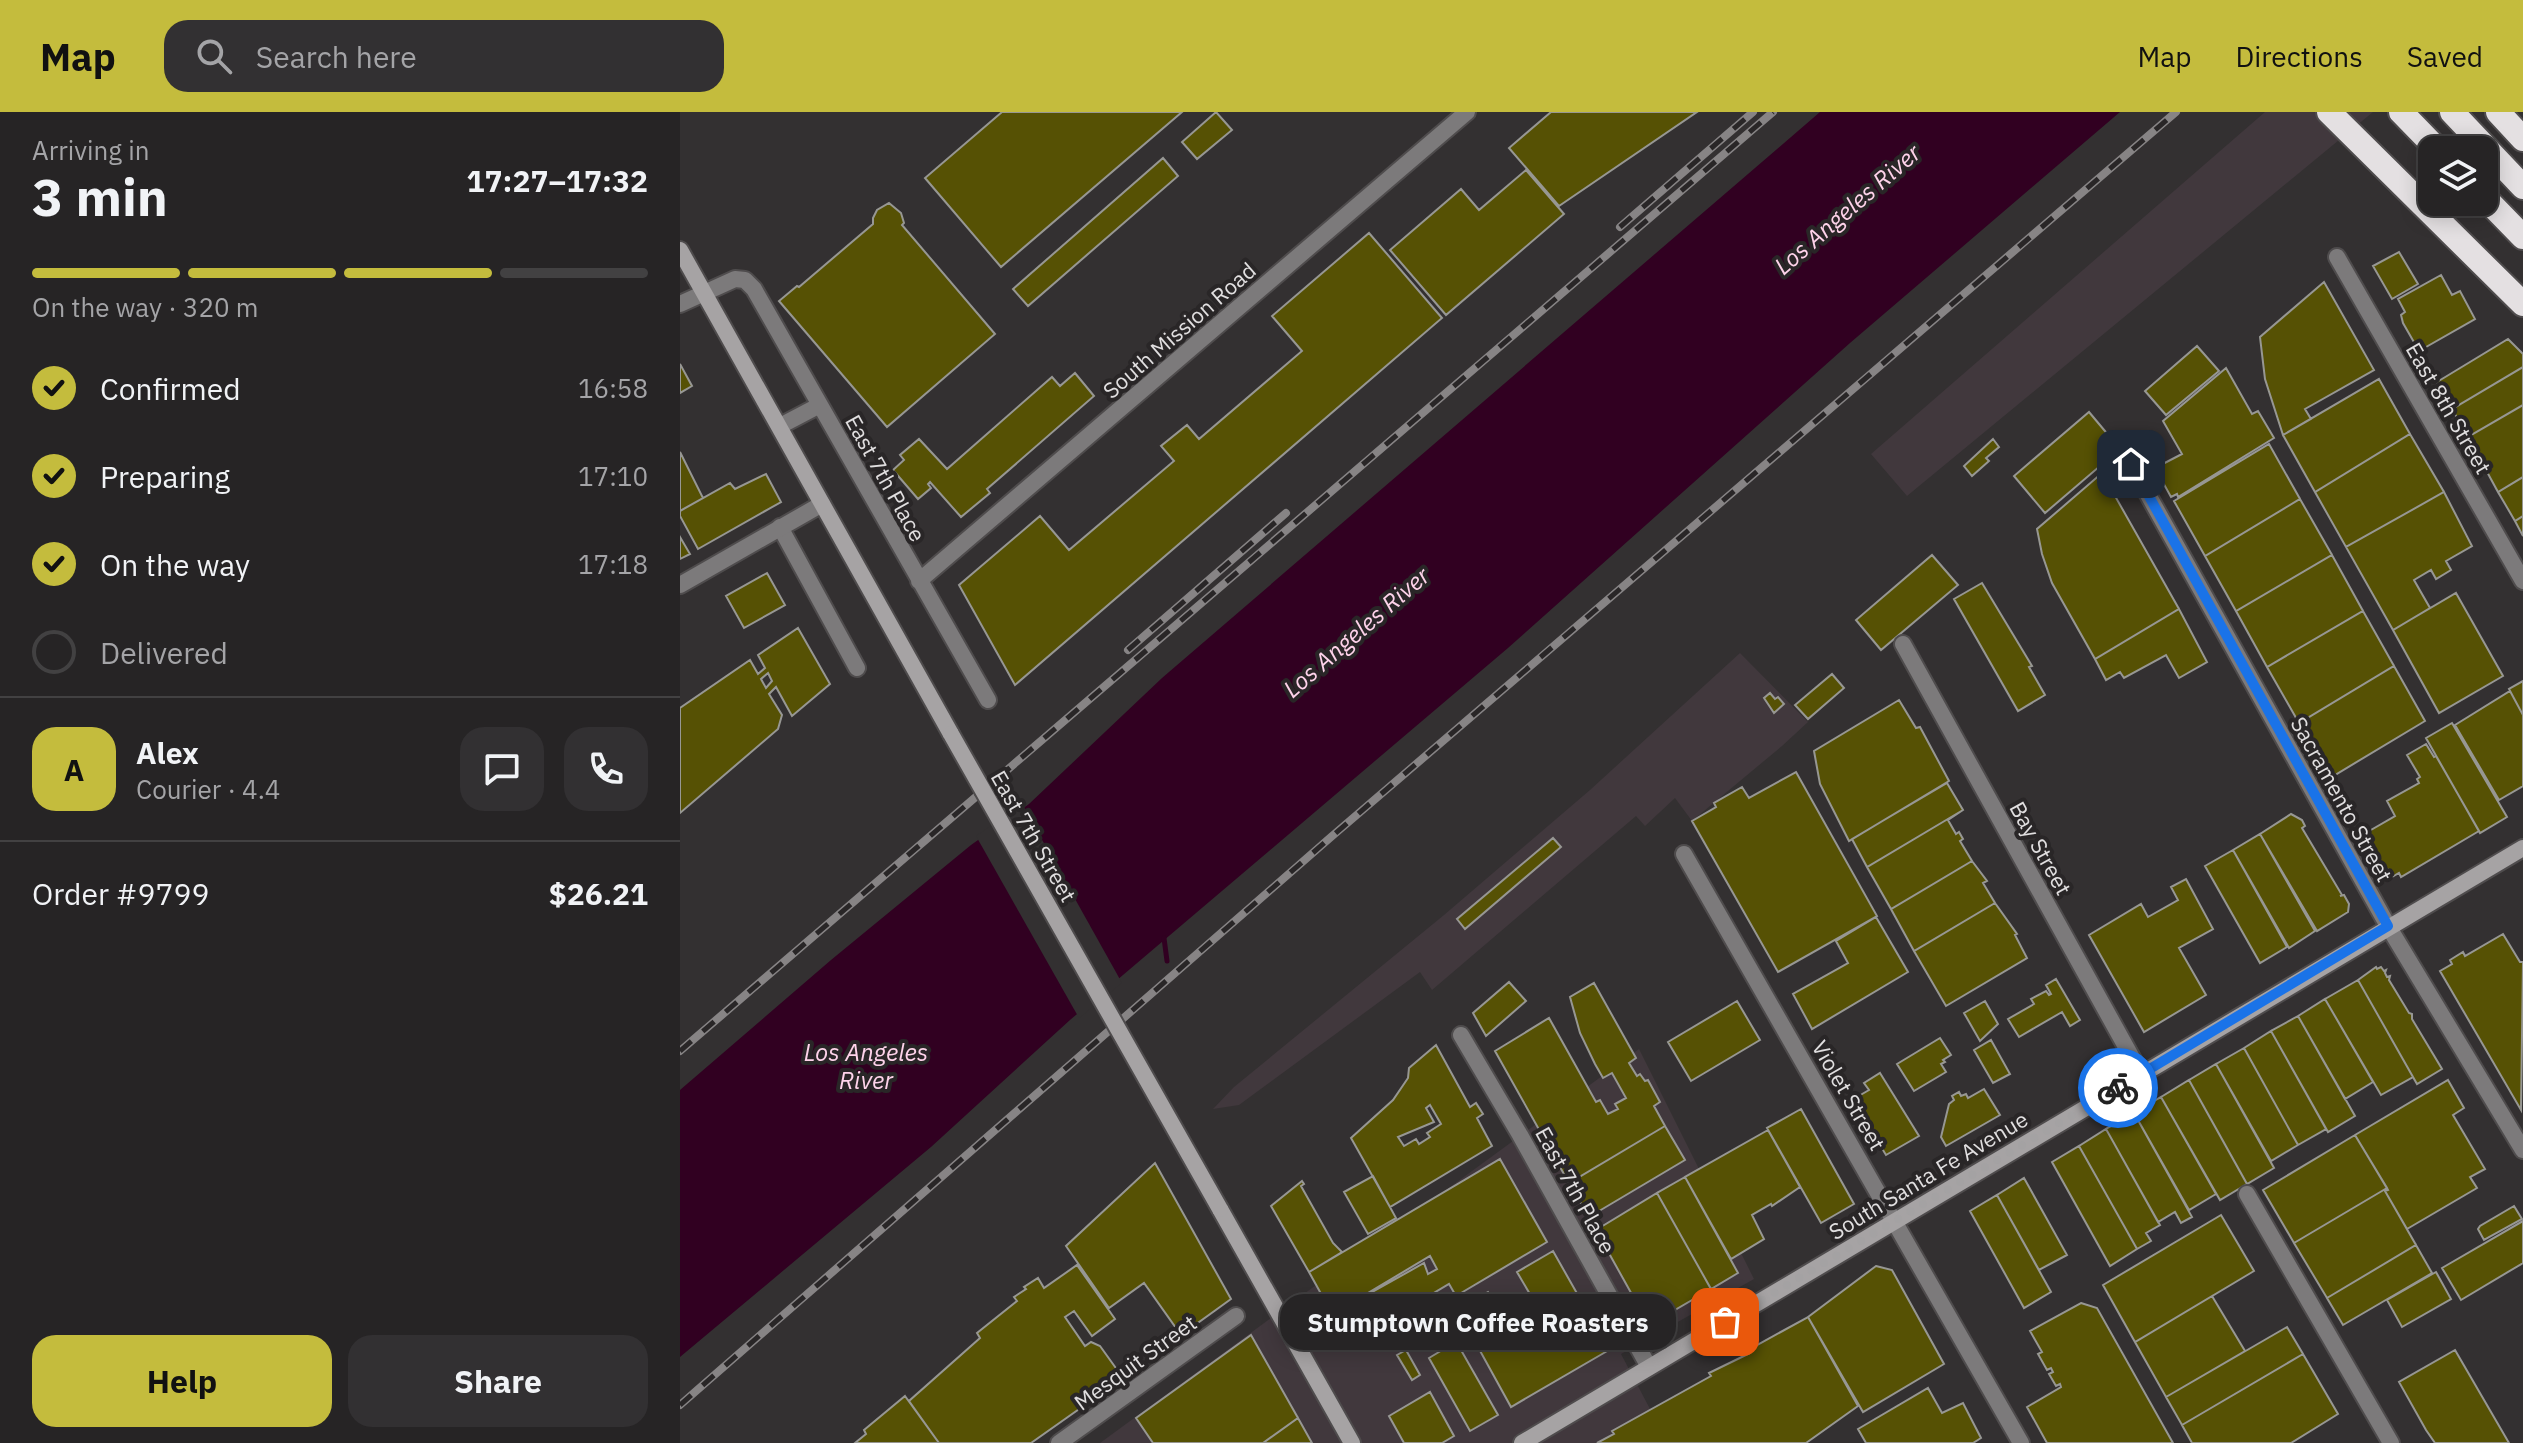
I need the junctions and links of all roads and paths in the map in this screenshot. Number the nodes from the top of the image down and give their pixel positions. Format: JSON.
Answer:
{"nodes":[{"id":1,"x":1467,"y":112,"type":"edge"},
{"id":2,"x":2329,"y":112,"type":"edge"},
{"id":3,"x":2401,"y":112,"type":"edge"},
{"id":4,"x":2452,"y":112,"type":"edge"},
{"id":5,"x":2498,"y":112,"type":"edge"},
{"id":6,"x":2424,"y":136,"type":"edge"},
{"id":7,"x":2523,"y":139,"type":"edge"},
{"id":8,"x":2523,"y":187,"type":"edge"},
{"id":9,"x":2498,"y":211,"type":"edge"},
{"id":10,"x":2523,"y":237,"type":"edge"},
{"id":11,"x":680,"y":250,"type":"edge"},
{"id":12,"x":2337,"y":257,"type":"dead end"},
{"id":13,"x":704,"y":291,"type":"junction"},
{"id":14,"x":680,"y":304,"type":"edge"},
{"id":15,"x":2523,"y":304,"type":"edge"},
{"id":16,"x":820,"y":405,"type":"junction"},
{"id":17,"x":780,"y":426,"type":"junction"},
{"id":18,"x":2131,"y":464,"type":"dead end"},
{"id":19,"x":822,"y":504,"type":"junction"},
{"id":20,"x":780,"y":527,"type":"junction"},
{"id":21,"x":919,"y":581,"type":"junction"},
{"id":22,"x":2523,"y":581,"type":"edge"},
{"id":23,"x":680,"y":585,"type":"edge"},
{"id":24,"x":1903,"y":644,"type":"dead end"},
{"id":25,"x":857,"y":668,"type":"dead end"},
{"id":26,"x":988,"y":700,"type":"dead end"},
{"id":27,"x":2523,"y":848,"type":"edge"},
{"id":28,"x":1684,"y":854,"type":"dead end"},
{"id":29,"x":2388,"y":926,"type":"junction"},
{"id":30,"x":1461,"y":1035,"type":"dead end"},
{"id":31,"x":2141,"y":1074,"type":"junction"},
{"id":32,"x":2523,"y":1150,"type":"edge"},
{"id":33,"x":2247,"y":1194,"type":"dead end"},
{"id":34,"x":1895,"y":1221,"type":"junction"},
{"id":35,"x":1236,"y":1316,"type":"dead end"},
{"id":36,"x":1649,"y":1367,"type":"junction"},
{"id":37,"x":1059,"y":1443,"type":"edge"},
{"id":38,"x":1352,"y":1443,"type":"edge"},
{"id":39,"x":1522,"y":1443,"type":"edge"},
{"id":40,"x":2021,"y":1443,"type":"edge"},
{"id":41,"x":2391,"y":1443,"type":"edge"}],
"edges":[{"from":1,"to":21,"type":"street","name":"South Mission Road"},
{"from":2,"to":15,"type":"highway"},
{"from":3,"to":6,"type":"highway"},
{"from":4,"to":8,"type":"highway"},
{"from":5,"to":7,"type":"highway"},
{"from":9,"to":10,"type":"highway"},
{"from":11,"to":13,"type":"main road","name":"East 7th Street"},
{"from":12,"to":22,"type":"street","name":"East 8th Street"},
{"from":13,"to":14,"type":"street"},
{"from":13,"to":16,"type":"street","name":"East 7th Place"},
{"from":13,"to":17,"type":"main road","name":"East 7th Street"},
{"from":16,"to":17,"type":"street"},
{"from":16,"to":21,"type":"street","name":"East 7th Place"},
{"from":17,"to":19,"type":"main road","name":"East 7th Street"},
{"from":18,"to":29,"type":"street","name":"Sacramento Street"},
{"from":19,"to":20,"type":"street"},
{"from":19,"to":38,"type":"main road","name":"East 7th Street","bridge":true},
{"from":20,"to":23,"type":"street"},
{"from":20,"to":25,"type":"street"},
{"from":21,"to":26,"type":"street","name":"East 7th Place"},
{"from":24,"to":31,"type":"street","name":"Bay Street"},
{"from":27,"to":29,"type":"main road","name":"South Santa Fe Avenue"},
{"from":28,"to":34,"type":"street","name":"Violet Street"},
{"from":29,"to":31,"type":"main road","name":"South Santa Fe Avenue"},
{"from":29,"to":32,"type":"street","name":"Sacramento Street"},
{"from":30,"to":36,"type":"street","name":"East 7th Place"},
{"from":31,"to":34,"type":"main road","name":"South Santa Fe Avenue"},
{"from":33,"to":41,"type":"street"},
{"from":34,"to":36,"type":"main road","name":"South Santa Fe Avenue"},
{"from":34,"to":40,"type":"street","name":"Violet Street"},
{"from":35,"to":37,"type":"street","name":"Mesquit Street"},
{"from":36,"to":39,"type":"main road","name":"South Santa Fe Avenue"}]}
